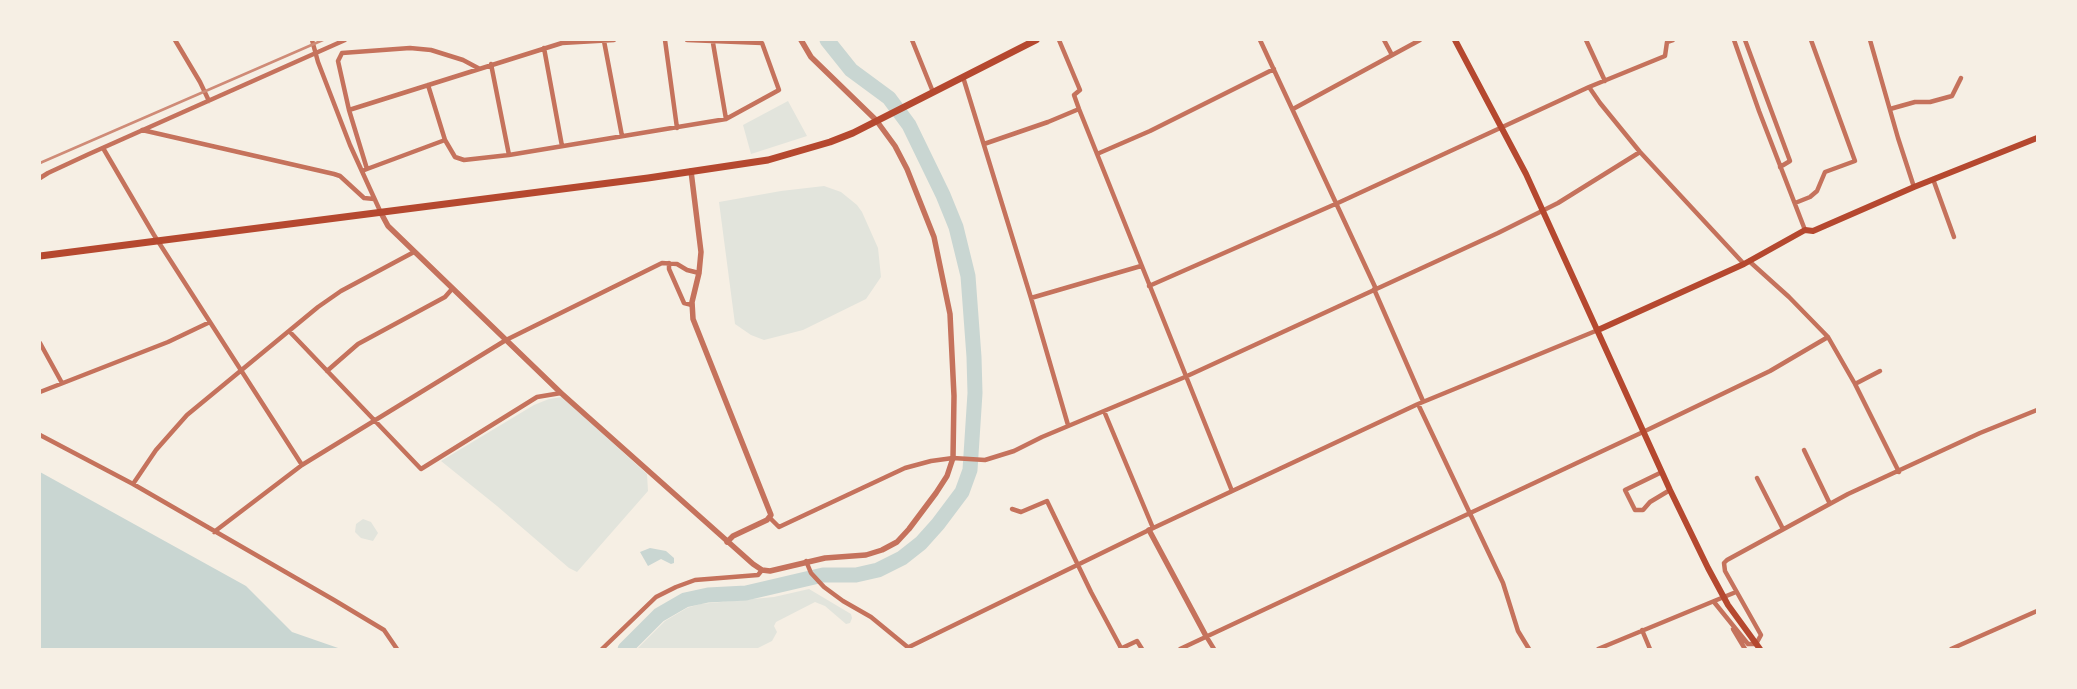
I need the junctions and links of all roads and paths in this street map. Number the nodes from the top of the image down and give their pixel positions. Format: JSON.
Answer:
{"nodes":[{"id":1,"x":175,"y":40,"type":"edge"},
{"id":2,"x":312,"y":40,"type":"edge"},
{"id":3,"x":345,"y":40,"type":"edge"},
{"id":4,"x":614,"y":40,"type":"edge"},
{"id":5,"x":665,"y":40,"type":"edge"},
{"id":6,"x":687,"y":40,"type":"edge"},
{"id":7,"x":801,"y":40,"type":"edge"},
{"id":8,"x":912,"y":40,"type":"edge"},
{"id":9,"x":1036,"y":40,"type":"edge"},
{"id":10,"x":1058,"y":40,"type":"edge"},
{"id":11,"x":1260,"y":40,"type":"edge"},
{"id":12,"x":1384,"y":40,"type":"edge"},
{"id":13,"x":1420,"y":40,"type":"edge"},
{"id":14,"x":1455,"y":40,"type":"edge"},
{"id":15,"x":1586,"y":40,"type":"edge"},
{"id":16,"x":1673,"y":40,"type":"edge"},
{"id":17,"x":1734,"y":40,"type":"edge"},
{"id":18,"x":1745,"y":40,"type":"edge"},
{"id":19,"x":1811,"y":40,"type":"edge"},
{"id":20,"x":1870,"y":40,"type":"edge"},
{"id":21,"x":604,"y":41,"type":"edge"},
{"id":22,"x":713,"y":42,"type":"junction"},
{"id":23,"x":544,"y":48,"type":"junction"},
{"id":24,"x":315,"y":53,"type":"junction"},
{"id":25,"x":1392,"y":55,"type":"junction"},
{"id":26,"x":491,"y":64,"type":"junction"},
{"id":27,"x":478,"y":68,"type":"junction"},
{"id":28,"x":1274,"y":70,"type":"junction"},
{"id":29,"x":963,"y":77,"type":"junction"},
{"id":30,"x":1961,"y":78,"type":"dead end"},
{"id":31,"x":1605,"y":81,"type":"junction"},
{"id":32,"x":428,"y":84,"type":"junction"},
{"id":33,"x":1589,"y":87,"type":"junction"},
{"id":34,"x":933,"y":92,"type":"junction"},
{"id":35,"x":209,"y":101,"type":"junction"},
{"id":36,"x":1079,"y":109,"type":"junction"},
{"id":37,"x":1293,"y":109,"type":"junction"},
{"id":38,"x":1890,"y":109,"type":"junction"},
{"id":39,"x":349,"y":110,"type":"junction"},
{"id":40,"x":726,"y":119,"type":"junction"},
{"id":41,"x":876,"y":120,"type":"junction"},
{"id":42,"x":677,"y":128,"type":"junction"},
{"id":43,"x":1502,"y":128,"type":"junction"},
{"id":44,"x":142,"y":130,"type":"junction"},
{"id":45,"x":622,"y":136,"type":"junction"},
{"id":46,"x":2037,"y":138,"type":"edge"},
{"id":47,"x":445,"y":140,"type":"junction"},
{"id":48,"x":984,"y":144,"type":"junction"},
{"id":49,"x":562,"y":146,"type":"junction"},
{"id":50,"x":103,"y":148,"type":"junction"},
{"id":51,"x":1640,"y":152,"type":"junction"},
{"id":52,"x":1097,"y":154,"type":"junction"},
{"id":53,"x":509,"y":155,"type":"junction"},
{"id":54,"x":1780,"y":167,"type":"junction"},
{"id":55,"x":364,"y":170,"type":"junction"},
{"id":56,"x":691,"y":171,"type":"junction"},
{"id":57,"x":40,"y":178,"type":"edge"},
{"id":58,"x":1933,"y":179,"type":"junction"},
{"id":59,"x":1914,"y":187,"type":"junction"},
{"id":60,"x":374,"y":198,"type":"junction"},
{"id":61,"x":1795,"y":203,"type":"junction"},
{"id":62,"x":1336,"y":204,"type":"junction"},
{"id":63,"x":1543,"y":211,"type":"junction"},
{"id":64,"x":380,"y":213,"type":"junction"},
{"id":65,"x":1805,"y":230,"type":"junction"},
{"id":66,"x":1954,"y":237,"type":"dead end"},
{"id":67,"x":159,"y":241,"type":"junction"},
{"id":68,"x":414,"y":252,"type":"junction"},
{"id":69,"x":40,"y":256,"type":"edge"},
{"id":70,"x":669,"y":263,"type":"junction"},
{"id":71,"x":1746,"y":263,"type":"junction"},
{"id":72,"x":1141,"y":266,"type":"junction"},
{"id":73,"x":699,"y":273,"type":"junction"},
{"id":74,"x":1149,"y":286,"type":"junction"},
{"id":75,"x":452,"y":289,"type":"junction"},
{"id":76,"x":1375,"y":289,"type":"junction"},
{"id":77,"x":1031,"y":298,"type":"junction"},
{"id":78,"x":692,"y":305,"type":"junction"},
{"id":79,"x":210,"y":322,"type":"junction"},
{"id":80,"x":1598,"y":330,"type":"junction"},
{"id":81,"x":289,"y":331,"type":"junction"},
{"id":82,"x":1828,"y":337,"type":"junction"},
{"id":83,"x":506,"y":340,"type":"junction"},
{"id":84,"x":40,"y":344,"type":"edge"},
{"id":85,"x":241,"y":370,"type":"junction"},
{"id":86,"x":327,"y":371,"type":"junction"},
{"id":87,"x":1880,"y":371,"type":"dead end"},
{"id":88,"x":1185,"y":377,"type":"junction"},
{"id":89,"x":62,"y":383,"type":"junction"},
{"id":90,"x":1855,"y":384,"type":"junction"},
{"id":91,"x":40,"y":392,"type":"edge"},
{"id":92,"x":561,"y":393,"type":"junction"},
{"id":93,"x":1421,"y":402,"type":"junction"},
{"id":94,"x":2037,"y":410,"type":"edge"},
{"id":95,"x":1104,"y":411,"type":"junction"},
{"id":96,"x":374,"y":421,"type":"junction"},
{"id":97,"x":1068,"y":425,"type":"junction"},
{"id":98,"x":1643,"y":432,"type":"junction"},
{"id":99,"x":40,"y":435,"type":"edge"},
{"id":100,"x":1804,"y":450,"type":"dead end"},
{"id":101,"x":953,"y":458,"type":"junction"},
{"id":102,"x":302,"y":466,"type":"junction"},
{"id":103,"x":1662,"y":472,"type":"junction"},
{"id":104,"x":1899,"y":472,"type":"junction"},
{"id":105,"x":1757,"y":478,"type":"dead end"},
{"id":106,"x":133,"y":484,"type":"junction"},
{"id":107,"x":1232,"y":490,"type":"junction"},
{"id":108,"x":1670,"y":490,"type":"junction"},
{"id":109,"x":1830,"y":504,"type":"junction"},
{"id":110,"x":1012,"y":509,"type":"dead end"},
{"id":111,"x":1470,"y":512,"type":"junction"},
{"id":112,"x":770,"y":518,"type":"junction"},
{"id":113,"x":1151,"y":529,"type":"junction"},
{"id":114,"x":1783,"y":529,"type":"junction"},
{"id":115,"x":214,"y":532,"type":"junction"},
{"id":116,"x":727,"y":542,"type":"junction"},
{"id":117,"x":806,"y":562,"type":"junction"},
{"id":118,"x":1077,"y":565,"type":"junction"},
{"id":119,"x":762,"y":570,"type":"junction"},
{"id":120,"x":1736,"y":592,"type":"junction"},
{"id":121,"x":1714,"y":602,"type":"junction"},
{"id":122,"x":2037,"y":611,"type":"edge"},
{"id":123,"x":1733,"y":627,"type":"junction"},
{"id":124,"x":1642,"y":630,"type":"junction"},
{"id":125,"x":1206,"y":636,"type":"junction"},
{"id":126,"x":1758,"y":646,"type":"edge"},
{"id":127,"x":909,"y":648,"type":"edge"},
{"id":128,"x":397,"y":649,"type":"edge"},
{"id":129,"x":602,"y":649,"type":"edge"},
{"id":130,"x":1121,"y":649,"type":"edge"},
{"id":131,"x":1142,"y":649,"type":"edge"},
{"id":132,"x":1180,"y":649,"type":"edge"},
{"id":133,"x":1214,"y":649,"type":"edge"},
{"id":134,"x":1529,"y":649,"type":"edge"},
{"id":135,"x":1598,"y":649,"type":"edge"},
{"id":136,"x":1650,"y":649,"type":"edge"},
{"id":137,"x":1744,"y":649,"type":"edge"},
{"id":138,"x":1951,"y":649,"type":"edge"}],
"edges":[{"from":1,"to":35,"type":"street"},
{"from":2,"to":24,"type":"street"},
{"from":3,"to":24,"type":"street"},
{"from":4,"to":21,"type":"street"},
{"from":5,"to":42,"type":"street"},
{"from":6,"to":22,"type":"street"},
{"from":7,"to":41,"type":"street"},
{"from":8,"to":34,"type":"street"},
{"from":9,"to":29,"type":"main road"},
{"from":10,"to":36,"type":"street"},
{"from":11,"to":28,"type":"street"},
{"from":12,"to":25,"type":"street"},
{"from":13,"to":25,"type":"street"},
{"from":14,"to":43,"type":"main road"},
{"from":15,"to":31,"type":"street"},
{"from":16,"to":31,"type":"street"},
{"from":17,"to":54,"type":"street"},
{"from":18,"to":54,"type":"street"},
{"from":19,"to":61,"type":"street"},
{"from":20,"to":38,"type":"street"},
{"from":21,"to":23,"type":"street"},
{"from":21,"to":45,"type":"street"},
{"from":22,"to":40,"type":"street"},
{"from":22,"to":40,"type":"street"},
{"from":23,"to":26,"type":"street"},
{"from":23,"to":49,"type":"street"},
{"from":24,"to":35,"type":"street"},
{"from":24,"to":55,"type":"street"},
{"from":25,"to":37,"type":"street"},
{"from":26,"to":27,"type":"street"},
{"from":26,"to":53,"type":"street"},
{"from":27,"to":32,"type":"street"},
{"from":27,"to":39,"type":"street"},
{"from":28,"to":37,"type":"street"},
{"from":28,"to":52,"type":"street"},
{"from":29,"to":34,"type":"main road"},
{"from":29,"to":48,"type":"street"},
{"from":30,"to":38,"type":"street"},
{"from":31,"to":33,"type":"street"},
{"from":32,"to":39,"type":"street"},
{"from":32,"to":47,"type":"street"},
{"from":33,"to":43,"type":"street"},
{"from":33,"to":51,"type":"street"},
{"from":34,"to":41,"type":"main road"},
{"from":35,"to":44,"type":"street"},
{"from":36,"to":48,"type":"street"},
{"from":36,"to":52,"type":"street"},
{"from":37,"to":62,"type":"street"},
{"from":38,"to":59,"type":"street"},
{"from":39,"to":55,"type":"street"},
{"from":40,"to":42,"type":"street"},
{"from":41,"to":56,"type":"main road"},
{"from":41,"to":101,"type":"street"},
{"from":42,"to":45,"type":"street"},
{"from":43,"to":62,"type":"street"},
{"from":43,"to":63,"type":"main road"},
{"from":44,"to":50,"type":"street"},
{"from":44,"to":60,"type":"street"},
{"from":45,"to":49,"type":"street"},
{"from":46,"to":58,"type":"main road"},
{"from":47,"to":53,"type":"street"},
{"from":47,"to":55,"type":"street"},
{"from":48,"to":77,"type":"street"},
{"from":49,"to":53,"type":"street"},
{"from":50,"to":57,"type":"street"},
{"from":50,"to":67,"type":"street"},
{"from":51,"to":63,"type":"street"},
{"from":51,"to":71,"type":"street"},
{"from":52,"to":72,"type":"street"},
{"from":54,"to":61,"type":"street"},
{"from":55,"to":60,"type":"street"},
{"from":56,"to":64,"type":"main road"},
{"from":56,"to":73,"type":"street"},
{"from":58,"to":59,"type":"main road"},
{"from":58,"to":66,"type":"street"},
{"from":59,"to":65,"type":"main road"},
{"from":60,"to":64,"type":"street"},
{"from":61,"to":65,"type":"street"},
{"from":62,"to":74,"type":"street"},
{"from":62,"to":76,"type":"street"},
{"from":63,"to":76,"type":"street"},
{"from":63,"to":80,"type":"main road"},
{"from":64,"to":67,"type":"main road"},
{"from":64,"to":68,"type":"street"},
{"from":65,"to":71,"type":"main road"},
{"from":67,"to":69,"type":"main road"},
{"from":67,"to":79,"type":"street"},
{"from":68,"to":75,"type":"street"},
{"from":68,"to":81,"type":"street"},
{"from":70,"to":73,"type":"street"},
{"from":70,"to":78,"type":"street"},
{"from":70,"to":83,"type":"street"},
{"from":71,"to":80,"type":"main road"},
{"from":71,"to":82,"type":"street"},
{"from":72,"to":74,"type":"street"},
{"from":72,"to":77,"type":"street"},
{"from":73,"to":78,"type":"street"},
{"from":74,"to":88,"type":"street"},
{"from":75,"to":83,"type":"street"},
{"from":75,"to":86,"type":"street"},
{"from":76,"to":88,"type":"street"},
{"from":76,"to":93,"type":"street"},
{"from":77,"to":97,"type":"street"},
{"from":78,"to":112,"type":"street"},
{"from":79,"to":85,"type":"street"},
{"from":79,"to":89,"type":"street"},
{"from":80,"to":93,"type":"street"},
{"from":80,"to":98,"type":"main road"},
{"from":81,"to":85,"type":"street"},
{"from":81,"to":86,"type":"street"},
{"from":82,"to":90,"type":"street"},
{"from":82,"to":98,"type":"street"},
{"from":83,"to":92,"type":"street"},
{"from":83,"to":96,"type":"street"},
{"from":84,"to":89,"type":"street"},
{"from":85,"to":102,"type":"street"},
{"from":85,"to":106,"type":"street"},
{"from":86,"to":96,"type":"street"},
{"from":87,"to":90,"type":"street"},
{"from":88,"to":95,"type":"street"},
{"from":88,"to":107,"type":"street"},
{"from":89,"to":91,"type":"street"},
{"from":90,"to":104,"type":"street"},
{"from":92,"to":96,"type":"street"},
{"from":92,"to":116,"type":"street"},
{"from":93,"to":107,"type":"street"},
{"from":93,"to":111,"type":"street"},
{"from":94,"to":104,"type":"street"},
{"from":95,"to":97,"type":"street"},
{"from":95,"to":113,"type":"street"},
{"from":96,"to":102,"type":"street"},
{"from":97,"to":101,"type":"street"},
{"from":98,"to":103,"type":"main road"},
{"from":98,"to":111,"type":"street"},
{"from":99,"to":106,"type":"street"},
{"from":100,"to":109,"type":"street"},
{"from":101,"to":112,"type":"street"},
{"from":101,"to":117,"type":"street"},
{"from":102,"to":115,"type":"street"},
{"from":103,"to":108,"type":"main road"},
{"from":103,"to":108,"type":"street"},
{"from":104,"to":109,"type":"street"},
{"from":105,"to":114,"type":"street"},
{"from":106,"to":115,"type":"street"},
{"from":107,"to":113,"type":"street"},
{"from":108,"to":126,"type":"main road"},
{"from":109,"to":114,"type":"street"},
{"from":110,"to":118,"type":"street"},
{"from":111,"to":125,"type":"street"},
{"from":111,"to":134,"type":"street"},
{"from":112,"to":116,"type":"street"},
{"from":113,"to":118,"type":"street"},
{"from":113,"to":125,"type":"street"},
{"from":114,"to":120,"type":"street"},
{"from":115,"to":128,"type":"street"},
{"from":116,"to":119,"type":"street"},
{"from":117,"to":119,"type":"street"},
{"from":117,"to":127,"type":"street"},
{"from":118,"to":127,"type":"street"},
{"from":118,"to":130,"type":"street"},
{"from":119,"to":129,"type":"street"},
{"from":120,"to":121,"type":"street"},
{"from":120,"to":126,"type":"street"},
{"from":121,"to":123,"type":"street"},
{"from":121,"to":124,"type":"street"},
{"from":122,"to":138,"type":"street"},
{"from":123,"to":126,"type":"street"},
{"from":123,"to":137,"type":"street"},
{"from":124,"to":135,"type":"street"},
{"from":124,"to":136,"type":"street"},
{"from":125,"to":132,"type":"street"},
{"from":125,"to":133,"type":"street"},
{"from":130,"to":131,"type":"street"}]}
